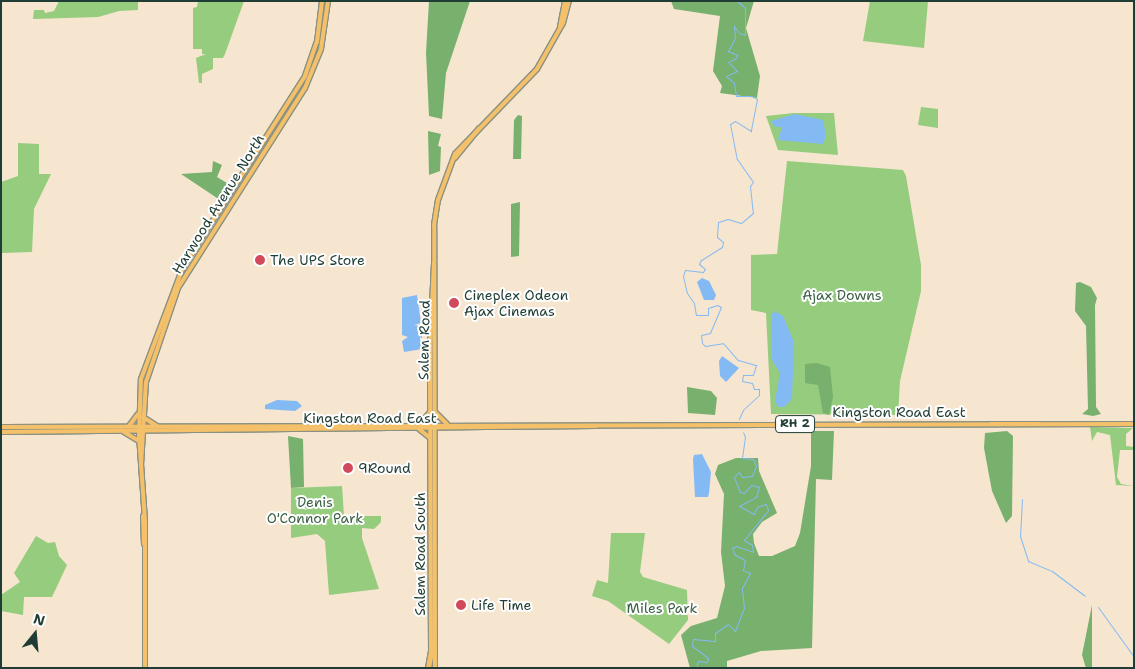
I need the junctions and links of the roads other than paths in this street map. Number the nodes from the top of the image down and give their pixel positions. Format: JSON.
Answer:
{"nodes":[{"id":1,"x":322,"y":1,"type":"edge"},
{"id":2,"x":328,"y":1,"type":"edge"},
{"id":3,"x":565,"y":1,"type":"edge"},
{"id":4,"x":569,"y":1,"type":"edge"},
{"id":5,"x":560,"y":27,"type":"junction"},
{"id":6,"x":432,"y":410,"type":"junction"},
{"id":7,"x":139,"y":412,"type":"junction"},
{"id":8,"x":143,"y":417,"type":"junction"},
{"id":9,"x":434,"y":418,"type":"joint"},
{"id":10,"x":447,"y":424,"type":"junction"},
{"id":11,"x":1134,"y":424,"type":"edge"},
{"id":12,"x":129,"y":426,"type":"junction"},
{"id":13,"x":157,"y":426,"type":"junction"},
{"id":14,"x":432,"y":426,"type":"junction"},
{"id":15,"x":596,"y":426,"type":"junction"},
{"id":16,"x":1,"y":427,"type":"edge"},
{"id":17,"x":419,"y":427,"type":"junction"},
{"id":18,"x":141,"y":428,"type":"junction"},
{"id":19,"x":444,"y":429,"type":"junction"},
{"id":20,"x":122,"y":431,"type":"junction"},
{"id":21,"x":154,"y":431,"type":"junction"},
{"id":22,"x":1,"y":432,"type":"edge"},
{"id":23,"x":432,"y":439,"type":"junction"},
{"id":24,"x":141,"y":442,"type":"junction"},
{"id":25,"x":431,"y":651,"type":"joint"},
{"id":26,"x":145,"y":668,"type":"edge"},
{"id":27,"x":429,"y":668,"type":"edge"},
{"id":28,"x":435,"y":668,"type":"edge"}],
"edges":[{"from":1,"to":7,"type":"main road","name":"Harwood Avenue North"},
{"from":2,"to":8,"type":"main road","name":"Harwood Avenue North"},
{"from":3,"to":5,"type":"main road","name":"Salem Road"},
{"from":4,"to":5,"type":"main road","name":"Salem Road"},
{"from":5,"to":6,"type":"main road","name":"Salem Road"},
{"from":6,"to":9,"type":"main road","name":"Salem Road"},
{"from":6,"to":10,"type":"main road"},
{"from":6,"to":14,"type":"main road","name":"Salem Road South"},
{"from":6,"to":17,"type":"main road"},
{"from":7,"to":12,"type":"main road"},
{"from":7,"to":18,"type":"main road","name":"Harwood Avenue North"},
{"from":8,"to":13,"type":"main road"},
{"from":8,"to":18,"type":"main road","name":"Harwood Avenue North"},
{"from":9,"to":14,"type":"main road","name":"Salem Road South"},
{"from":10,"to":14,"type":"main road","name":"Kingston Road East","number":"RH 2"},
{"from":10,"to":15,"type":"main road","name":"Kingston Road East","number":"RH 2"},
{"from":11,"to":15,"type":"main road","name":"Kingston Road East","number":"RH 2"},
{"from":12,"to":16,"type":"main road","number":"RH 2"},
{"from":12,"to":18,"type":"main road","number":"RH 2"},
{"from":13,"to":17,"type":"main road","name":"Kingston Road East","number":"RH 2"},
{"from":13,"to":18,"type":"main road","name":"Kingston Road East","number":"RH 2"},
{"from":14,"to":17,"type":"main road","name":"Kingston Road East","number":"RH 2"},
{"from":14,"to":19,"type":"main road","name":"Kingston Road East","number":"RH 2"},
{"from":14,"to":23,"type":"main road","name":"Salem Road South"},
{"from":15,"to":19,"type":"main road","name":"Kingston Road East","number":"RH 2"},
{"from":17,"to":21,"type":"main road","name":"Kingston Road East","number":"RH 2"},
{"from":17,"to":23,"type":"main road"},
{"from":18,"to":20,"type":"main road","number":"RH 2"},
{"from":18,"to":21,"type":"main road","name":"Kingston Road East","number":"RH 2"},
{"from":18,"to":24,"type":"main road"},
{"from":19,"to":23,"type":"main road"},
{"from":20,"to":22,"type":"main road","number":"RH 2"},
{"from":20,"to":24,"type":"main road"},
{"from":21,"to":24,"type":"main road"},
{"from":23,"to":25,"type":"main road","name":"Salem Road South"},
{"from":23,"to":28,"type":"main road","name":"Salem Road South"},
{"from":24,"to":26,"type":"main road"},
{"from":25,"to":27,"type":"highway"}]}
